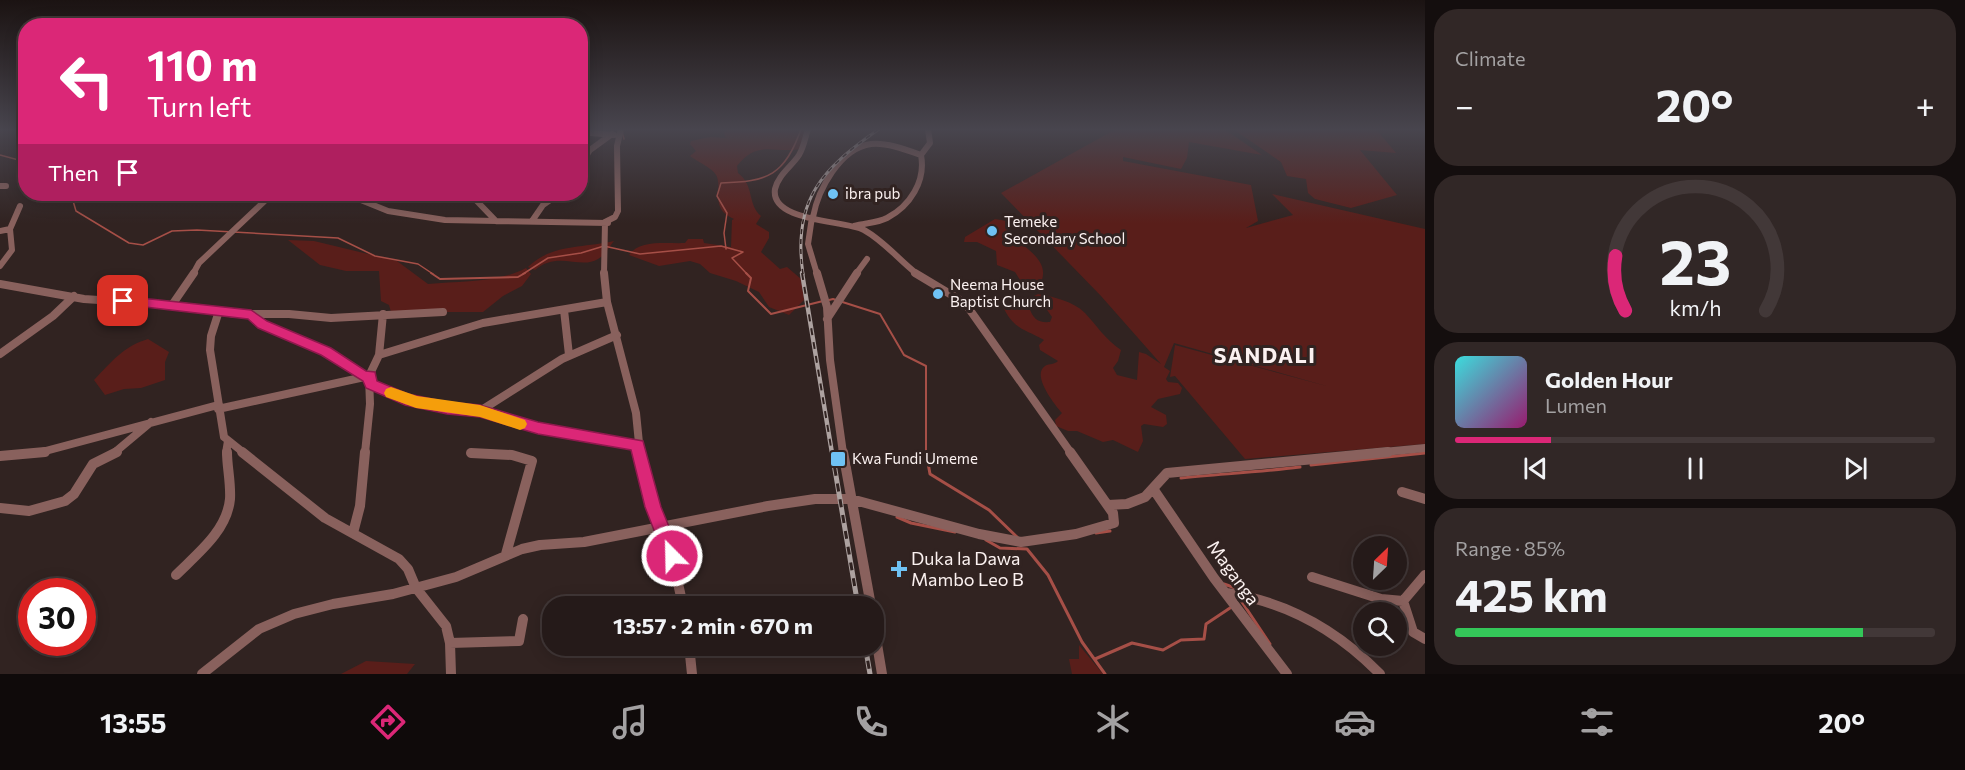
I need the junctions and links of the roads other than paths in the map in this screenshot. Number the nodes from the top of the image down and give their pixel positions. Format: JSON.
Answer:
{"nodes":[{"id":1,"x":618,"y":160,"type":"edge"},
{"id":2,"x":795,"y":160,"type":"edge"},
{"id":3,"x":847,"y":160,"type":"edge"},
{"id":4,"x":921,"y":160,"type":"edge"},
{"id":5,"x":267,"y":201,"type":"edge"},
{"id":6,"x":363,"y":201,"type":"edge"},
{"id":7,"x":477,"y":201,"type":"edge"},
{"id":8,"x":549,"y":201,"type":"edge"},
{"id":9,"x":20,"y":206,"type":"dead end"},
{"id":10,"x":812,"y":217,"type":"junction"},
{"id":11,"x":496,"y":221,"type":"junction"},
{"id":12,"x":532,"y":221,"type":"junction"},
{"id":13,"x":606,"y":223,"type":"junction"},
{"id":14,"x":854,"y":226,"type":"junction"},
{"id":15,"x":10,"y":229,"type":"junction"},
{"id":16,"x":0,"y":231,"type":"edge"},
{"id":17,"x":867,"y":259,"type":"dead end"},
{"id":18,"x":0,"y":266,"type":"edge"},
{"id":19,"x":0,"y":284,"type":"edge"},
{"id":20,"x":74,"y":296,"type":"junction"},
{"id":21,"x":607,"y":302,"type":"junction"},
{"id":22,"x":172,"y":305,"type":"junction"},
{"id":23,"x":564,"y":310,"type":"junction"},
{"id":24,"x":219,"y":311,"type":"junction"},
{"id":25,"x":442,"y":312,"type":"dead end"},
{"id":26,"x":383,"y":314,"type":"junction"},
{"id":27,"x":251,"y":315,"type":"junction"},
{"id":28,"x":827,"y":319,"type":"junction"},
{"id":29,"x":617,"y":335,"type":"junction"},
{"id":30,"x":0,"y":354,"type":"edge"},
{"id":31,"x":379,"y":355,"type":"junction"},
{"id":32,"x":569,"y":355,"type":"junction"},
{"id":33,"x":368,"y":379,"type":"junction"},
{"id":34,"x":218,"y":407,"type":"junction"},
{"id":35,"x":480,"y":411,"type":"junction"},
{"id":36,"x":152,"y":421,"type":"junction"},
{"id":37,"x":228,"y":441,"type":"junction"},
{"id":38,"x":638,"y":445,"type":"junction"},
{"id":39,"x":1425,"y":448,"type":"edge"},
{"id":40,"x":471,"y":453,"type":"dead end"},
{"id":41,"x":0,"y":456,"type":"edge"},
{"id":42,"x":1154,"y":490,"type":"junction"},
{"id":43,"x":1402,"y":492,"type":"dead end"},
{"id":44,"x":851,"y":499,"type":"junction"},
{"id":45,"x":1425,"y":499,"type":"edge"},
{"id":46,"x":1107,"y":505,"type":"junction"},
{"id":47,"x":0,"y":508,"type":"edge"},
{"id":48,"x":661,"y":528,"type":"junction"},
{"id":49,"x":352,"y":533,"type":"junction"},
{"id":50,"x":506,"y":554,"type":"junction"},
{"id":51,"x":176,"y":575,"type":"dead end"},
{"id":52,"x":1425,"y":575,"type":"edge"},
{"id":53,"x":1312,"y":577,"type":"dead end"},
{"id":54,"x":416,"y":588,"type":"junction"},
{"id":55,"x":1227,"y":592,"type":"junction"},
{"id":56,"x":681,"y":596,"type":"edge"},
{"id":57,"x":869,"y":596,"type":"edge"},
{"id":58,"x":1403,"y":601,"type":"junction"},
{"id":59,"x":523,"y":619,"type":"dead end"},
{"id":60,"x":1425,"y":639,"type":"edge"},
{"id":61,"x":450,"y":643,"type":"junction"},
{"id":62,"x":690,"y":656,"type":"edge"},
{"id":63,"x":879,"y":656,"type":"edge"},
{"id":64,"x":202,"y":674,"type":"edge"},
{"id":65,"x":451,"y":674,"type":"edge"},
{"id":66,"x":692,"y":674,"type":"edge"},
{"id":67,"x":882,"y":674,"type":"edge"},
{"id":68,"x":1287,"y":674,"type":"edge"},
{"id":69,"x":1380,"y":674,"type":"edge"}],
"edges":[{"from":1,"to":13,"type":"street"},
{"from":2,"to":10,"type":"street"},
{"from":3,"to":10,"type":"street"},
{"from":4,"to":14,"type":"street"},
{"from":5,"to":22,"type":"street"},
{"from":6,"to":11,"type":"street"},
{"from":7,"to":11,"type":"street"},
{"from":8,"to":12,"type":"street"},
{"from":9,"to":15,"type":"street"},
{"from":10,"to":14,"type":"street"},
{"from":10,"to":28,"type":"street"},
{"from":11,"to":12,"type":"street"},
{"from":12,"to":13,"type":"street"},
{"from":13,"to":21,"type":"street"},
{"from":14,"to":46,"type":"street"},
{"from":15,"to":16,"type":"street"},
{"from":15,"to":18,"type":"street"},
{"from":17,"to":28,"type":"street"},
{"from":19,"to":20,"type":"street"},
{"from":20,"to":22,"type":"street"},
{"from":20,"to":30,"type":"street"},
{"from":21,"to":23,"type":"street"},
{"from":21,"to":29,"type":"street"},
{"from":22,"to":24,"type":"street"},
{"from":23,"to":31,"type":"street"},
{"from":23,"to":32,"type":"street"},
{"from":24,"to":27,"type":"street"},
{"from":24,"to":34,"type":"street"},
{"from":25,"to":26,"type":"street"},
{"from":26,"to":27,"type":"street"},
{"from":26,"to":31,"type":"street"},
{"from":27,"to":33,"type":"street"},
{"from":28,"to":44,"type":"street"},
{"from":29,"to":32,"type":"street"},
{"from":29,"to":38,"type":"street"},
{"from":31,"to":33,"type":"street"},
{"from":32,"to":35,"type":"street"},
{"from":33,"to":34,"type":"street"},
{"from":33,"to":35,"type":"street"},
{"from":33,"to":49,"type":"street"},
{"from":34,"to":36,"type":"street"},
{"from":34,"to":37,"type":"street"},
{"from":35,"to":38,"type":"street"},
{"from":36,"to":41,"type":"street"},
{"from":36,"to":47,"type":"street"},
{"from":37,"to":49,"type":"street"},
{"from":37,"to":51,"type":"street"},
{"from":38,"to":48,"type":"street"},
{"from":39,"to":42,"type":"street"},
{"from":40,"to":50,"type":"street"},
{"from":42,"to":46,"type":"street"},
{"from":42,"to":55,"type":"street","name":"Maganga"},
{"from":43,"to":45,"type":"street"},
{"from":44,"to":46,"type":"street"},
{"from":44,"to":48,"type":"street"},
{"from":44,"to":57,"type":"street"},
{"from":48,"to":50,"type":"street"},
{"from":48,"to":56,"type":"street"},
{"from":49,"to":54,"type":"street"},
{"from":50,"to":54,"type":"street"},
{"from":52,"to":58,"type":"street"},
{"from":53,"to":58,"type":"street"},
{"from":54,"to":61,"type":"street"},
{"from":54,"to":64,"type":"street"},
{"from":55,"to":68,"type":"street","name":"Maganga"},
{"from":55,"to":69,"type":"street"},
{"from":58,"to":60,"type":"street"},
{"from":59,"to":61,"type":"street"},
{"from":61,"to":65,"type":"street"},
{"from":62,"to":66,"type":"street"},
{"from":63,"to":67,"type":"street"}]}
